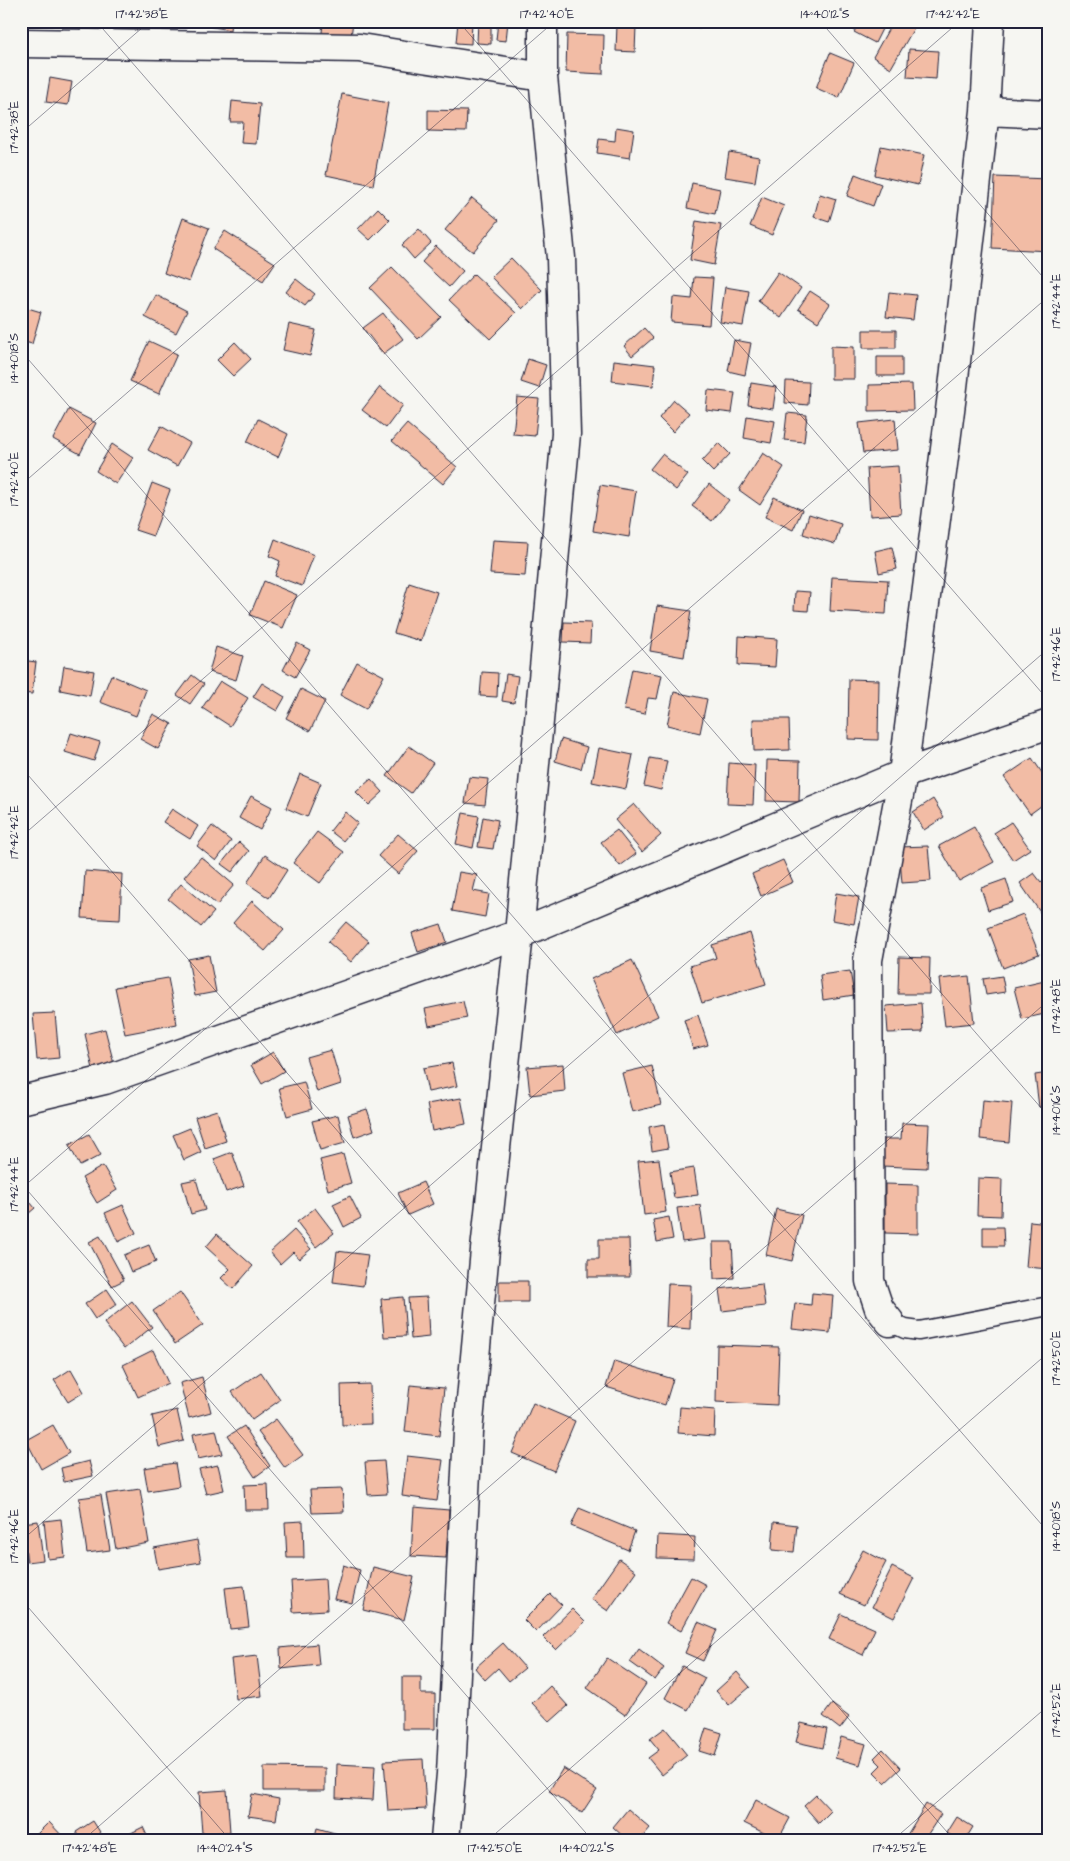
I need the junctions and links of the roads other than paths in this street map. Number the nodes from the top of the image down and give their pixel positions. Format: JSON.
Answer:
{"nodes":[{"id":1,"x":543,"y":21,"type":"edge"},
{"id":2,"x":990,"y":21,"type":"edge"},
{"id":3,"x":21,"y":43,"type":"edge"},
{"id":4,"x":542,"y":77,"type":"junction"},
{"id":5,"x":986,"y":111,"type":"junction"},
{"id":6,"x":1049,"y":114,"type":"edge"},
{"id":7,"x":1049,"y":724,"type":"edge"},
{"id":8,"x":903,"y":774,"type":"junction"},
{"id":9,"x":519,"y":934,"type":"junction"},
{"id":10,"x":21,"y":1100,"type":"edge"},
{"id":11,"x":1049,"y":1306,"type":"edge"},
{"id":12,"x":890,"y":1322,"type":"joint"},
{"id":13,"x":445,"y":1840,"type":"edge"}],
"edges":[{"from":1,"to":4,"type":"street"},
{"from":2,"to":5,"type":"street"},
{"from":3,"to":4,"type":"street"},
{"from":4,"to":9,"type":"street"},
{"from":5,"to":6,"type":"street"},
{"from":5,"to":8,"type":"street"},
{"from":7,"to":8,"type":"street"},
{"from":8,"to":9,"type":"street"},
{"from":8,"to":12,"type":"street"},
{"from":9,"to":10,"type":"street"},
{"from":9,"to":13,"type":"street"},
{"from":11,"to":12,"type":"lane"}]}
